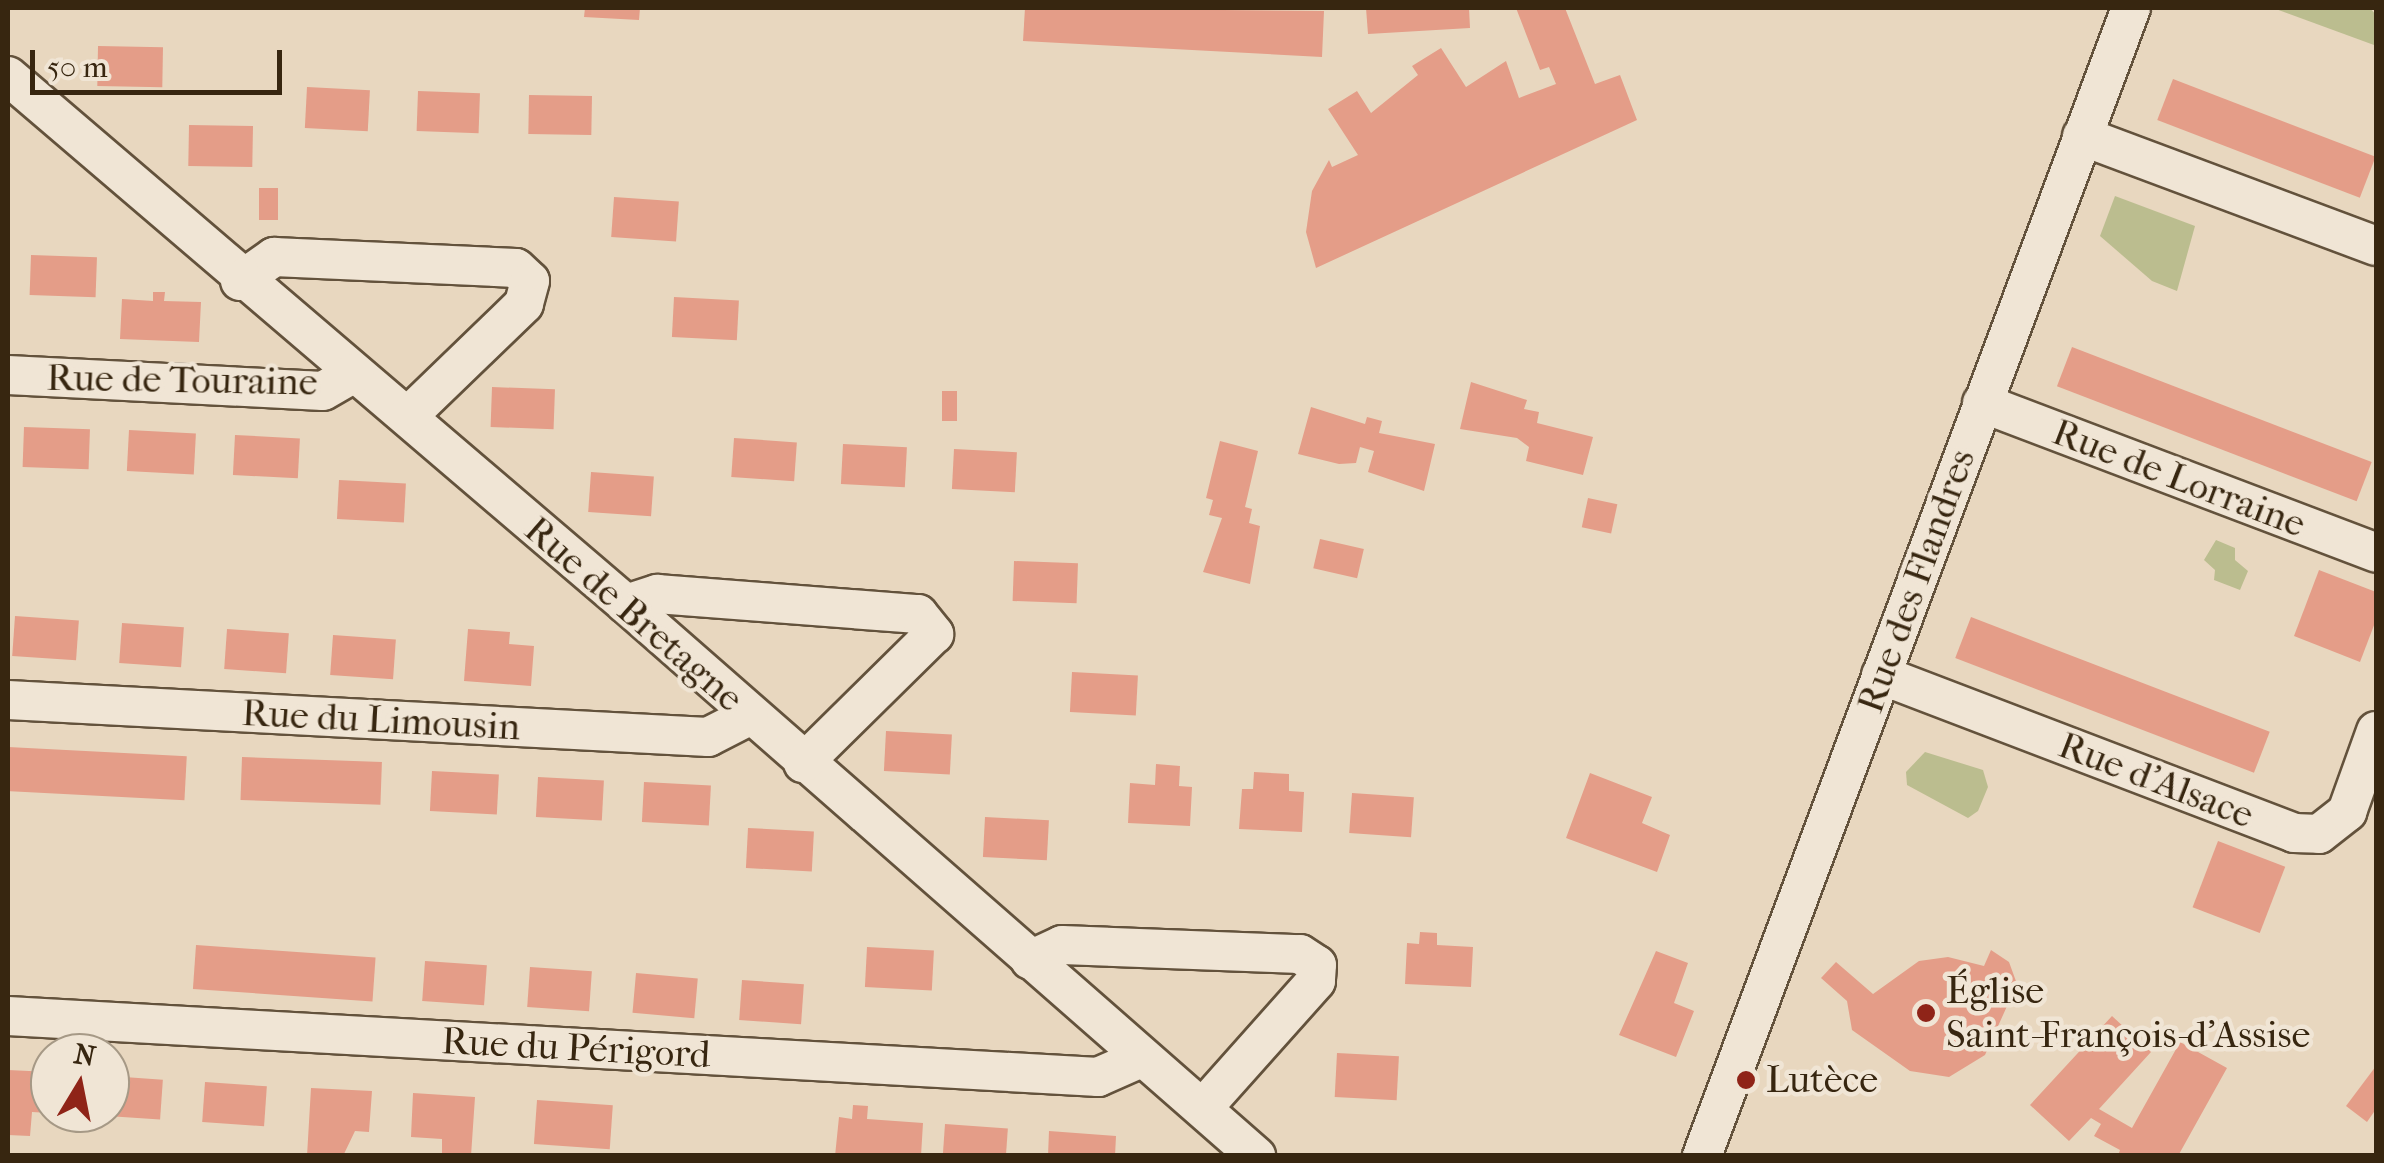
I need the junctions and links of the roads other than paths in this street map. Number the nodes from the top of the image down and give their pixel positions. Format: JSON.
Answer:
{"nodes":[{"id":1,"x":2131,"y":8,"type":"edge"},
{"id":2,"x":8,"y":76,"type":"edge"},
{"id":3,"x":2082,"y":136,"type":"junction"},
{"id":4,"x":2376,"y":246,"type":"edge"},
{"id":5,"x":240,"y":281,"type":"junction"},
{"id":6,"x":354,"y":372,"type":"junction"},
{"id":7,"x":8,"y":375,"type":"edge"},
{"id":8,"x":1982,"y":403,"type":"junction"},
{"id":9,"x":408,"y":416,"type":"junction"},
{"id":10,"x":2376,"y":552,"type":"edge"},
{"id":11,"x":626,"y":604,"type":"junction"},
{"id":12,"x":1881,"y":675,"type":"junction"},
{"id":13,"x":8,"y":700,"type":"edge"},
{"id":14,"x":749,"y":716,"type":"junction"},
{"id":15,"x":2376,"y":731,"type":"edge"},
{"id":16,"x":804,"y":763,"type":"junction"},
{"id":17,"x":1030,"y":960,"type":"junction"},
{"id":18,"x":8,"y":1016,"type":"edge"},
{"id":19,"x":1141,"y":1058,"type":"junction"},
{"id":20,"x":1203,"y":1108,"type":"junction"},
{"id":21,"x":1256,"y":1156,"type":"edge"},
{"id":22,"x":1702,"y":1156,"type":"edge"}],
"edges":[{"from":1,"to":3,"type":"street","name":"Rue des Flandres"},
{"from":2,"to":5,"type":"street","name":"Rue de Bretagne"},
{"from":3,"to":4,"type":"street"},
{"from":3,"to":8,"type":"street","name":"Rue des Flandres"},
{"from":5,"to":6,"type":"street","name":"Rue de Bretagne"},
{"from":5,"to":9,"type":"street"},
{"from":6,"to":7,"type":"street","name":"Rue de Touraine"},
{"from":6,"to":9,"type":"street","name":"Rue de Bretagne"},
{"from":8,"to":10,"type":"street","name":"Rue de Lorraine"},
{"from":8,"to":12,"type":"street","name":"Rue des Flandres"},
{"from":9,"to":11,"type":"street","name":"Rue de Bretagne"},
{"from":11,"to":14,"type":"street","name":"Rue de Bretagne"},
{"from":11,"to":16,"type":"street"},
{"from":12,"to":15,"type":"street","name":"Rue d'Alsace"},
{"from":12,"to":22,"type":"street","name":"Rue des Flandres"},
{"from":13,"to":14,"type":"street","name":"Rue du Limousin"},
{"from":14,"to":16,"type":"street","name":"Rue de Bretagne"},
{"from":16,"to":17,"type":"street","name":"Rue de Bretagne"},
{"from":17,"to":19,"type":"street","name":"Rue de Bretagne"},
{"from":17,"to":20,"type":"street"},
{"from":18,"to":19,"type":"street","name":"Rue du Périgord"},
{"from":19,"to":20,"type":"street","name":"Rue de Bretagne"},
{"from":20,"to":21,"type":"street","name":"Rue de Bretagne"}]}
